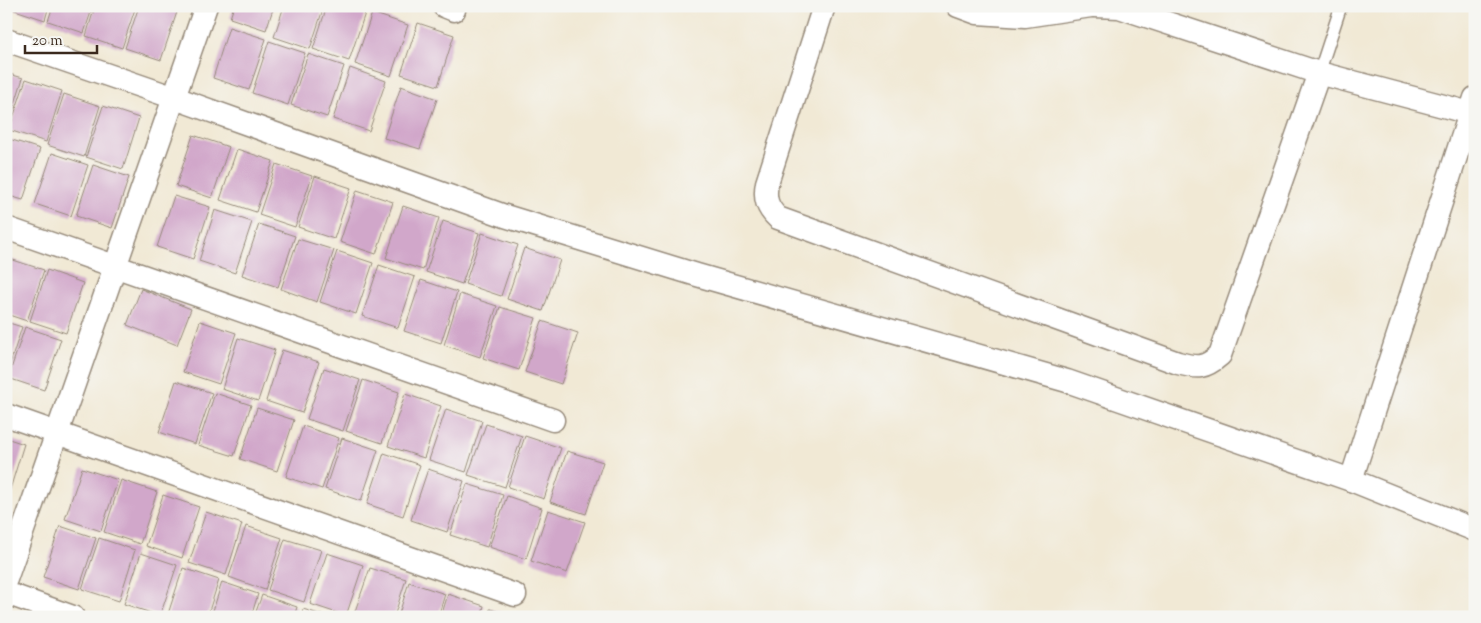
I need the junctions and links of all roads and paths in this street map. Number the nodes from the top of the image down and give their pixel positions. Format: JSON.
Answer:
{"nodes":[{"id":1,"x":206,"y":6,"type":"edge"},
{"id":2,"x":824,"y":6,"type":"edge"},
{"id":3,"x":958,"y":6,"type":"edge"},
{"id":4,"x":1093,"y":6,"type":"edge"},
{"id":5,"x":1341,"y":6,"type":"edge"},
{"id":6,"x":6,"y":40,"type":"edge"},
{"id":7,"x":1319,"y":73,"type":"junction"},
{"id":8,"x":175,"y":98,"type":"junction"},
{"id":9,"x":1472,"y":105,"type":"edge"},
{"id":10,"x":6,"y":228,"type":"edge"},
{"id":11,"x":115,"y":266,"type":"junction"},
{"id":12,"x":6,"y":415,"type":"edge"},
{"id":13,"x":553,"y":420,"type":"dead end"},
{"id":14,"x":58,"y":433,"type":"junction"},
{"id":15,"x":1351,"y":480,"type":"junction"},
{"id":16,"x":1475,"y":530,"type":"edge"},
{"id":17,"x":6,"y":579,"type":"edge"},
{"id":18,"x":6,"y":593,"type":"edge"},
{"id":19,"x":515,"y":595,"type":"dead end"},
{"id":20,"x":73,"y":617,"type":"edge"}],
"edges":[{"from":1,"to":8,"type":"street"},
{"from":2,"to":7,"type":"street"},
{"from":3,"to":4,"type":"street"},
{"from":4,"to":7,"type":"street"},
{"from":5,"to":7,"type":"lane"},
{"from":6,"to":8,"type":"street"},
{"from":7,"to":9,"type":"street"},
{"from":8,"to":11,"type":"street"},
{"from":8,"to":15,"type":"street"},
{"from":9,"to":15,"type":"street"},
{"from":10,"to":11,"type":"street"},
{"from":11,"to":13,"type":"street"},
{"from":11,"to":14,"type":"street"},
{"from":12,"to":14,"type":"street"},
{"from":14,"to":17,"type":"street"},
{"from":14,"to":19,"type":"street"},
{"from":15,"to":16,"type":"street"},
{"from":18,"to":20,"type":"street"}]}
